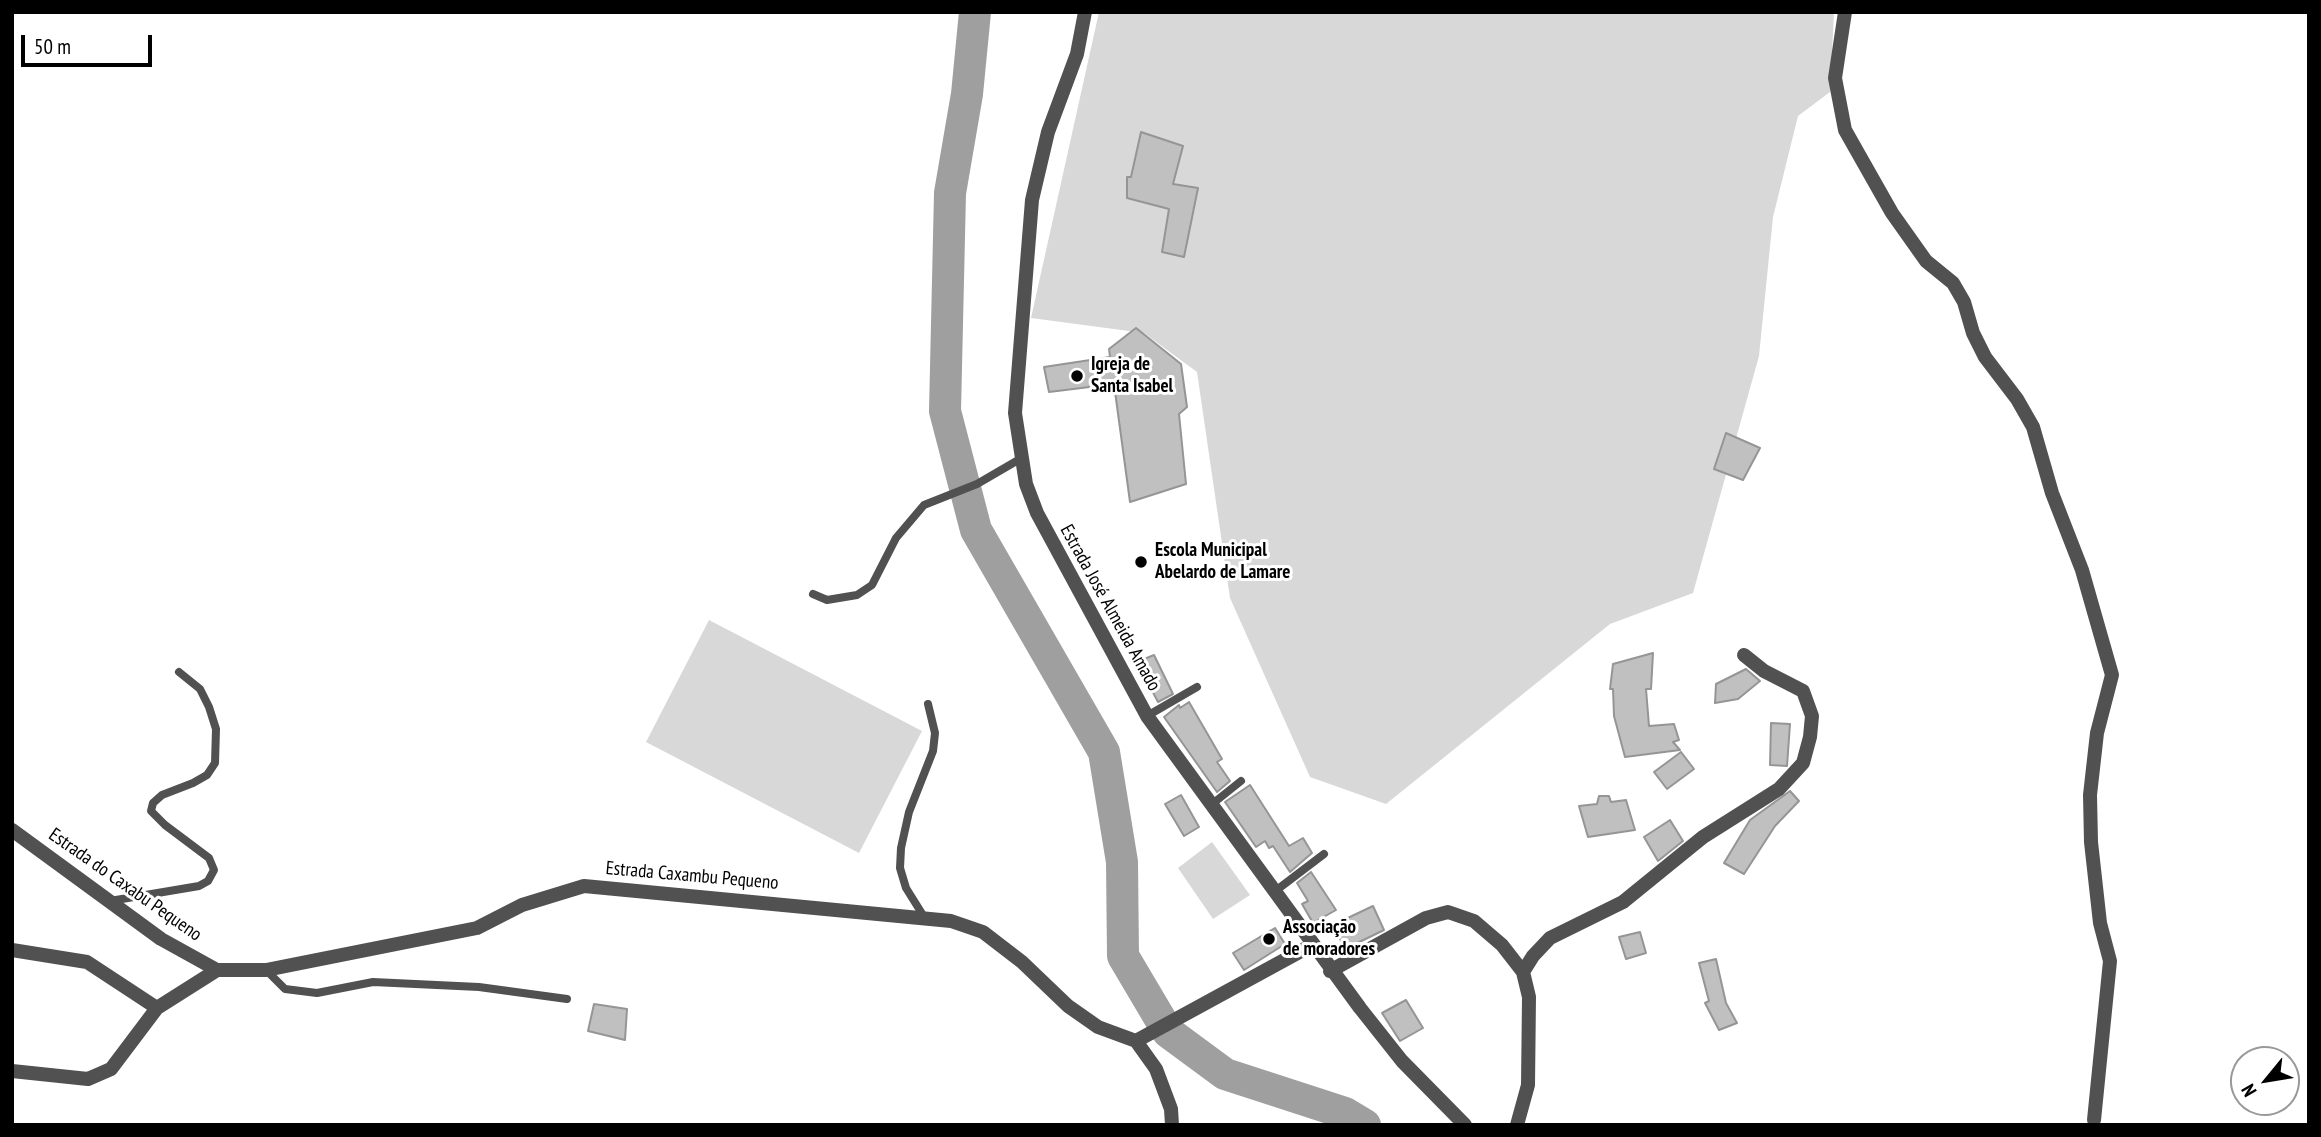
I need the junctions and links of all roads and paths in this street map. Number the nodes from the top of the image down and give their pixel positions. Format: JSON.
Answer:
{"nodes":[{"id":1,"x":1085,"y":12,"type":"edge"},
{"id":2,"x":1845,"y":12,"type":"edge"},
{"id":3,"x":1020,"y":459,"type":"junction"},
{"id":4,"x":813,"y":594,"type":"dead end"},
{"id":5,"x":1744,"y":655,"type":"dead end"},
{"id":6,"x":178,"y":672,"type":"dead end"},
{"id":7,"x":1197,"y":687,"type":"dead end"},
{"id":8,"x":928,"y":704,"type":"dead end"},
{"id":9,"x":1147,"y":716,"type":"junction"},
{"id":10,"x":1241,"y":781,"type":"dead end"},
{"id":11,"x":1211,"y":805,"type":"junction"},
{"id":12,"x":12,"y":830,"type":"edge"},
{"id":13,"x":1324,"y":855,"type":"dead end"},
{"id":14,"x":1275,"y":892,"type":"junction"},
{"id":15,"x":110,"y":901,"type":"junction"},
{"id":16,"x":926,"y":920,"type":"junction"},
{"id":17,"x":1312,"y":945,"type":"junction"},
{"id":18,"x":12,"y":950,"type":"edge"},
{"id":19,"x":217,"y":970,"type":"junction"},
{"id":20,"x":265,"y":970,"type":"junction"},
{"id":21,"x":1331,"y":971,"type":"junction"},
{"id":22,"x":1523,"y":972,"type":"junction"},
{"id":23,"x":567,"y":999,"type":"dead end"},
{"id":24,"x":157,"y":1008,"type":"junction"},
{"id":25,"x":1142,"y":1037,"type":"junction"},
{"id":26,"x":12,"y":1071,"type":"edge"},
{"id":27,"x":2094,"y":1120,"type":"dead end"},
{"id":28,"x":1172,"y":1125,"type":"edge"},
{"id":29,"x":1465,"y":1125,"type":"edge"},
{"id":30,"x":1517,"y":1125,"type":"edge"}],
"edges":[{"from":1,"to":3,"type":"street","name":"Estrada José Almeida Amado"},
{"from":2,"to":27,"type":"street"},
{"from":3,"to":4,"type":"lane"},
{"from":3,"to":9,"type":"street","name":"Estrada José Almeida Amado"},
{"from":5,"to":22,"type":"street"},
{"from":6,"to":15,"type":"lane"},
{"from":7,"to":9,"type":"lane"},
{"from":8,"to":16,"type":"lane"},
{"from":9,"to":11,"type":"street","name":"Estrada José Almeida Amado"},
{"from":10,"to":11,"type":"lane"},
{"from":11,"to":14,"type":"street","name":"Estrada José Almeida Amado"},
{"from":12,"to":15,"type":"street","name":"Estrada do Caxabu Pequeno"},
{"from":13,"to":14,"type":"lane"},
{"from":14,"to":17,"type":"street","name":"Estrada José Almeida Amado"},
{"from":15,"to":19,"type":"street","name":"Estrada do Caxabu Pequeno"},
{"from":16,"to":20,"type":"street","name":"Estrada Caxambu Pequeno"},
{"from":16,"to":25,"type":"street","name":"Estrada Caxambu Pequeno"},
{"from":17,"to":21,"type":"street","name":"Estrada José Almeida Amado"},
{"from":17,"to":25,"type":"street"},
{"from":18,"to":24,"type":"street"},
{"from":19,"to":20,"type":"street","name":"Estrada Caxambu Pequeno"},
{"from":19,"to":24,"type":"street"},
{"from":20,"to":23,"type":"lane"},
{"from":21,"to":22,"type":"street"},
{"from":21,"to":29,"type":"street","name":"Estrada José Almeida Amado"},
{"from":22,"to":30,"type":"street"},
{"from":24,"to":26,"type":"street"},
{"from":25,"to":28,"type":"street"}]}
